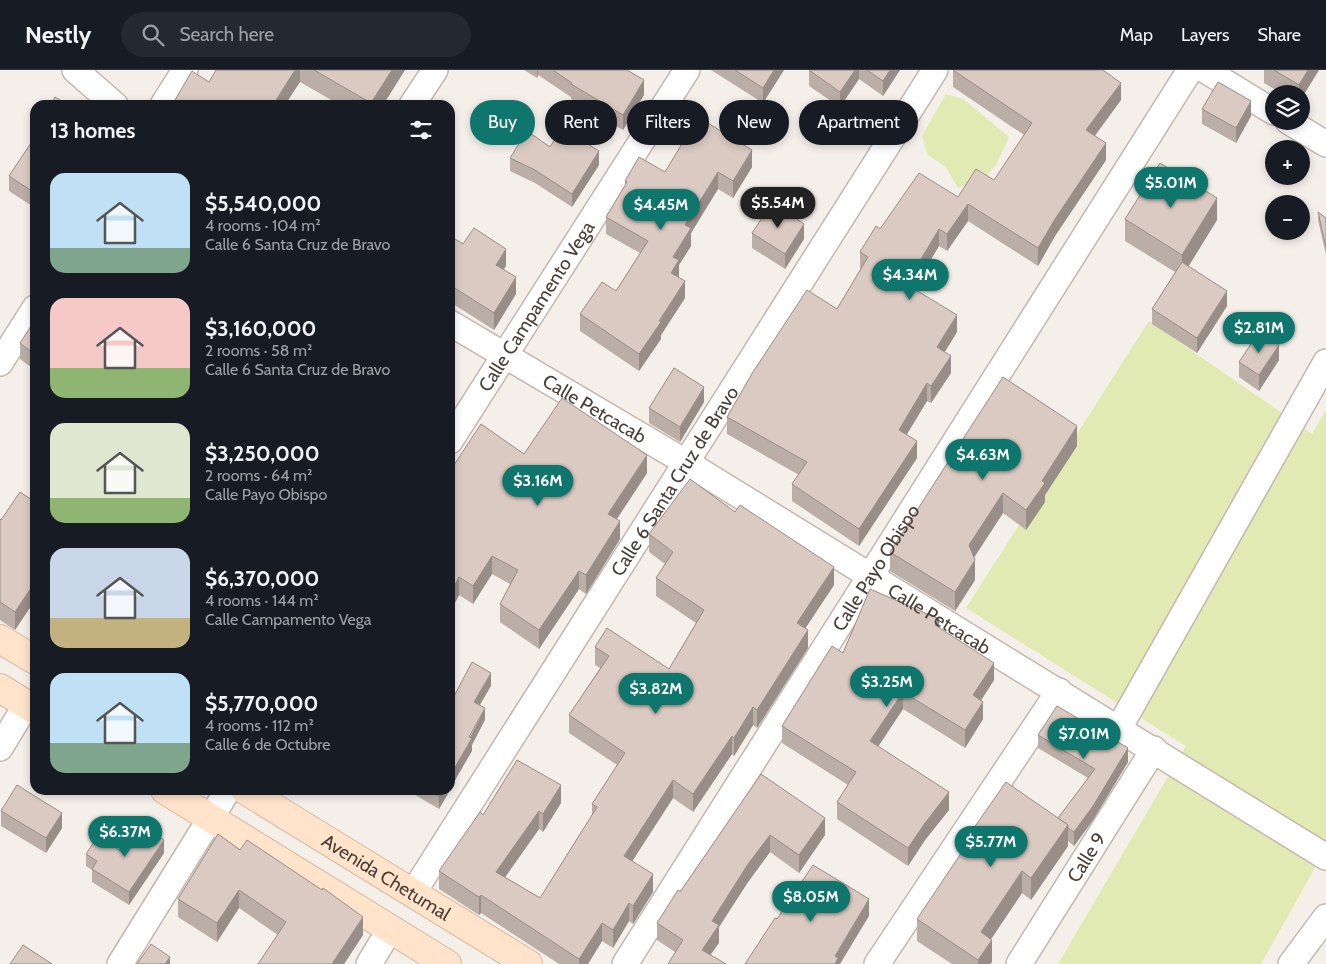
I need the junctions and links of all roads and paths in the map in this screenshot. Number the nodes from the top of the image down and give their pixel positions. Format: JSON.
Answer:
{"nodes":[{"id":1,"x":76,"y":70,"type":"edge"},
{"id":2,"x":185,"y":70,"type":"edge"},
{"id":3,"x":435,"y":70,"type":"edge"},
{"id":4,"x":687,"y":70,"type":"edge"},
{"id":5,"x":935,"y":70,"type":"edge"},
{"id":6,"x":1190,"y":70,"type":"edge"},
{"id":7,"x":1205,"y":70,"type":"edge"},
{"id":8,"x":109,"y":100,"type":"edge"},
{"id":9,"x":166,"y":100,"type":"edge"},
{"id":10,"x":415,"y":100,"type":"edge"},
{"id":11,"x":1265,"y":107,"type":"edge"},
{"id":12,"x":1303,"y":130,"type":"edge"},
{"id":13,"x":1326,"y":144,"type":"edge"},
{"id":14,"x":30,"y":316,"type":"edge"},
{"id":15,"x":455,"y":326,"type":"edge"},
{"id":16,"x":505,"y":354,"type":"junction"},
{"id":17,"x":1326,"y":362,"type":"edge"},
{"id":18,"x":0,"y":363,"type":"edge"},
{"id":19,"x":455,"y":433,"type":"edge"},
{"id":20,"x":687,"y":463,"type":"junction"},
{"id":21,"x":870,"y":577,"type":"junction"},
{"id":22,"x":0,"y":639,"type":"edge"},
{"id":23,"x":30,"y":657,"type":"edge"},
{"id":24,"x":0,"y":688,"type":"edge"},
{"id":25,"x":1060,"y":691,"type":"junction"},
{"id":26,"x":30,"y":706,"type":"edge"},
{"id":27,"x":30,"y":708,"type":"edge"},
{"id":28,"x":1119,"y":728,"type":"junction"},
{"id":29,"x":0,"y":748,"type":"edge"},
{"id":30,"x":1154,"y":749,"type":"junction"},
{"id":31,"x":173,"y":795,"type":"edge"},
{"id":32,"x":225,"y":795,"type":"edge"},
{"id":33,"x":253,"y":795,"type":"edge"},
{"id":34,"x":210,"y":818,"type":"junction"},
{"id":35,"x":1326,"y":857,"type":"edge"},
{"id":36,"x":413,"y":893,"type":"junction"},
{"id":37,"x":1326,"y":917,"type":"edge"},
{"id":38,"x":390,"y":929,"type":"junction"},
{"id":39,"x":120,"y":964,"type":"edge"},
{"id":40,"x":369,"y":964,"type":"edge"},
{"id":41,"x":447,"y":964,"type":"edge"},
{"id":42,"x":528,"y":964,"type":"edge"},
{"id":43,"x":625,"y":964,"type":"edge"},
{"id":44,"x":877,"y":964,"type":"edge"},
{"id":45,"x":1018,"y":964,"type":"edge"},
{"id":46,"x":1292,"y":964,"type":"edge"}],
"edges":[{"from":1,"to":8,"type":"street"},
{"from":2,"to":9,"type":"street"},
{"from":3,"to":10,"type":"street"},
{"from":4,"to":16,"type":"street","name":"Calle Campamento Vega"},
{"from":5,"to":20,"type":"street","name":"Calle 6 Santa Cruz de Bravo"},
{"from":6,"to":21,"type":"street","name":"Calle Payo Obispo"},
{"from":7,"to":11,"type":"street"},
{"from":12,"to":13,"type":"street"},
{"from":14,"to":18,"type":"street"},
{"from":15,"to":16,"type":"street","name":"Calle Petcacab"},
{"from":16,"to":19,"type":"street","name":"Calle Campamento Vega"},
{"from":16,"to":20,"type":"street","name":"Calle Petcacab"},
{"from":17,"to":28,"type":"street"},
{"from":20,"to":21,"type":"street","name":"Calle Petcacab"},
{"from":20,"to":36,"type":"street","name":"Calle 6 Santa Cruz de Bravo"},
{"from":21,"to":25,"type":"street","name":"Calle Petcacab"},
{"from":21,"to":43,"type":"street","name":"Calle Payo Obispo"},
{"from":22,"to":23,"type":"main road"},
{"from":24,"to":26,"type":"main road"},
{"from":25,"to":28,"type":"street","name":"Calle Petcacab"},
{"from":25,"to":44,"type":"street"},
{"from":27,"to":29,"type":"street"},
{"from":28,"to":30,"type":"street","name":"Calle Petcacab"},
{"from":30,"to":35,"type":"street","name":"Calle Petcacab"},
{"from":30,"to":45,"type":"street","name":"Calle 9"},
{"from":31,"to":34,"type":"main road"},
{"from":32,"to":34,"type":"street"},
{"from":33,"to":36,"type":"main road","name":"Avenida Chetumal"},
{"from":34,"to":38,"type":"main road"},
{"from":34,"to":39,"type":"street"},
{"from":36,"to":42,"type":"main road","name":"Avenida Chetumal"},
{"from":37,"to":46,"type":"street"},
{"from":38,"to":40,"type":"street"},
{"from":38,"to":41,"type":"main road"}]}
